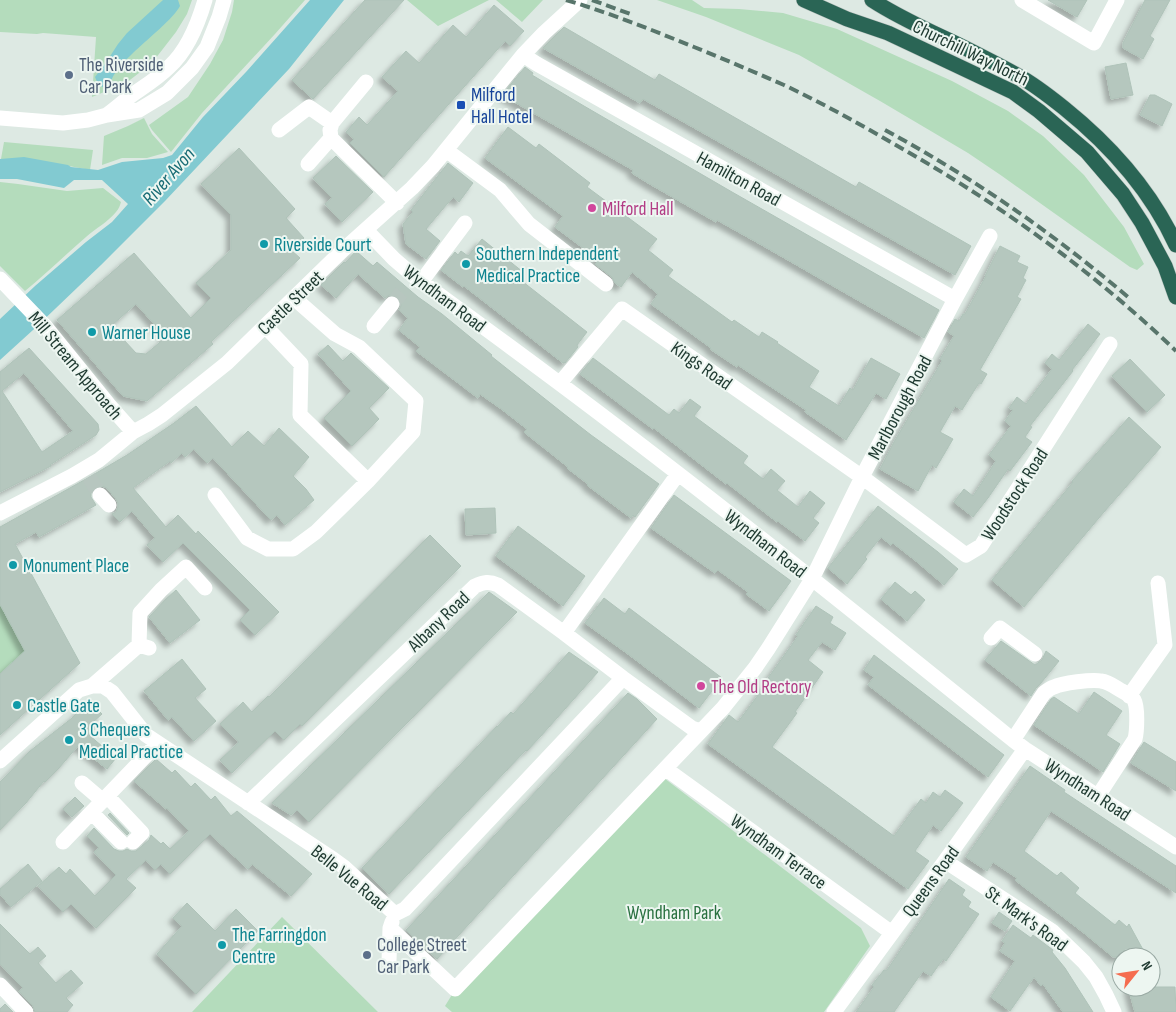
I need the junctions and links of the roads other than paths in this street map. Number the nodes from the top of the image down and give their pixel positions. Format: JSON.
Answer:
{"nodes":[{"id":1,"x":205,"y":0,"type":"edge"},
{"id":2,"x":224,"y":0,"type":"edge"},
{"id":3,"x":580,"y":0,"type":"edge"},
{"id":4,"x":804,"y":0,"type":"edge"},
{"id":5,"x":872,"y":0,"type":"edge"},
{"id":6,"x":1022,"y":0,"type":"edge"},
{"id":7,"x":1117,"y":0,"type":"edge"},
{"id":8,"x":523,"y":55,"type":"junction"},
{"id":9,"x":366,"y":82,"type":"dead end"},
{"id":10,"x":107,"y":115,"type":"junction"},
{"id":11,"x":0,"y":118,"type":"edge"},
{"id":12,"x":280,"y":130,"type":"dead end"},
{"id":13,"x":332,"y":130,"type":"junction"},
{"id":14,"x":446,"y":150,"type":"junction"},
{"id":15,"x":308,"y":164,"type":"dead end"},
{"id":16,"x":397,"y":203,"type":"junction"},
{"id":17,"x":465,"y":223,"type":"dead end"},
{"id":18,"x":366,"y":230,"type":"junction"},
{"id":19,"x":990,"y":236,"type":"dead end"},
{"id":20,"x":1176,"y":245,"type":"edge"},
{"id":21,"x":0,"y":279,"type":"edge"},
{"id":22,"x":414,"y":282,"type":"junction"},
{"id":23,"x":606,"y":284,"type":"dead end"},
{"id":24,"x":1176,"y":297,"type":"edge"},
{"id":25,"x":294,"y":298,"type":"junction"},
{"id":26,"x":955,"y":299,"type":"junction"},
{"id":27,"x":392,"y":304,"type":"tunnel mouth"},
{"id":28,"x":265,"y":326,"type":"junction"},
{"id":29,"x":374,"y":326,"type":"dead end"},
{"id":30,"x":1110,"y":344,"type":"dead end"},
{"id":31,"x":560,"y":383,"type":"junction"},
{"id":32,"x":133,"y":432,"type":"junction"},
{"id":33,"x":678,"y":474,"type":"junction"},
{"id":34,"x":862,"y":477,"type":"junction"},
{"id":35,"x":368,"y":481,"type":"junction"},
{"id":36,"x":215,"y":495,"type":"dead end"},
{"id":37,"x":0,"y":513,"type":"edge"},
{"id":38,"x":812,"y":579,"type":"junction"},
{"id":39,"x":1158,"y":583,"type":"dead end"},
{"id":40,"x":205,"y":588,"type":"dead end"},
{"id":41,"x":564,"y":633,"type":"junction"},
{"id":42,"x":991,"y":638,"type":"dead end"},
{"id":43,"x":1035,"y":654,"type":"dead end"},
{"id":44,"x":623,"y":678,"type":"junction"},
{"id":45,"x":92,"y":686,"type":"junction"},
{"id":46,"x":1130,"y":696,"type":"junction"},
{"id":47,"x":700,"y":731,"type":"junction"},
{"id":48,"x":1012,"y":740,"type":"junction"},
{"id":49,"x":158,"y":743,"type":"junction"},
{"id":50,"x":1025,"y":749,"type":"junction"},
{"id":51,"x":0,"y":761,"type":"edge"},
{"id":52,"x":666,"y":769,"type":"junction"},
{"id":53,"x":82,"y":783,"type":"dead end"},
{"id":54,"x":1098,"y":796,"type":"junction"},
{"id":55,"x":105,"y":798,"type":"junction"},
{"id":56,"x":248,"y":803,"type":"junction"},
{"id":57,"x":92,"y":812,"type":"junction"},
{"id":58,"x":63,"y":842,"type":"dead end"},
{"id":59,"x":1176,"y":845,"type":"edge"},
{"id":60,"x":945,"y":862,"type":"junction"},
{"id":61,"x":395,"y":914,"type":"junction"},
{"id":62,"x":390,"y":928,"type":"junction"},
{"id":63,"x":892,"y":933,"type":"junction"},
{"id":64,"x":389,"y":961,"type":"dead end"},
{"id":65,"x":1,"y":988,"type":"edge"},
{"id":66,"x":26,"y":1012,"type":"edge"},
{"id":67,"x":834,"y":1012,"type":"edge"},
{"id":68,"x":1114,"y":1012,"type":"edge"}],
"edges":[{"from":1,"to":10,"type":"street"},
{"from":2,"to":10,"type":"street"},
{"from":3,"to":8,"type":"street","name":"Castle Street"},
{"from":4,"to":24,"type":"highway","name":"Churchill Way North"},
{"from":5,"to":20,"type":"highway","name":"Churchill Way North"},
{"from":6,"to":7,"type":"street"},
{"from":8,"to":14,"type":"street","name":"Castle Street"},
{"from":8,"to":26,"type":"street","name":"Hamilton Road"},
{"from":9,"to":13,"type":"street"},
{"from":10,"to":11,"type":"street"},
{"from":12,"to":13,"type":"street"},
{"from":13,"to":15,"type":"street"},
{"from":13,"to":16,"type":"street"},
{"from":14,"to":16,"type":"street","name":"Castle Street"},
{"from":14,"to":23,"type":"street"},
{"from":16,"to":18,"type":"street","name":"Castle Street"},
{"from":17,"to":22,"type":"street"},
{"from":18,"to":22,"type":"street","name":"Wyndham Road"},
{"from":18,"to":25,"type":"street","name":"Castle Street"},
{"from":19,"to":26,"type":"street","name":"Marlborough Road"},
{"from":21,"to":32,"type":"street","name":"Mill Stream Approach"},
{"from":22,"to":31,"type":"street","name":"Wyndham Road"},
{"from":25,"to":28,"type":"street","name":"Castle Street"},
{"from":25,"to":35,"type":"street"},
{"from":26,"to":34,"type":"street","name":"Marlborough Road"},
{"from":27,"to":29,"type":"street"},
{"from":28,"to":32,"type":"street","name":"Castle Street"},
{"from":28,"to":35,"type":"street"},
{"from":30,"to":34,"type":"street","name":"Woodstock Road"},
{"from":31,"to":33,"type":"street","name":"Wyndham Road"},
{"from":31,"to":34,"type":"street","name":"Kings Road"},
{"from":32,"to":37,"type":"street","name":"Castle Street"},
{"from":33,"to":38,"type":"street","name":"Wyndham Road"},
{"from":33,"to":41,"type":"street"},
{"from":34,"to":38,"type":"street","name":"Marlborough Road"},
{"from":35,"to":36,"type":"street"},
{"from":38,"to":47,"type":"street","name":"Marlborough Road"},
{"from":38,"to":48,"type":"street","name":"Wyndham Road"},
{"from":39,"to":46,"type":"street"},
{"from":40,"to":45,"type":"street"},
{"from":41,"to":44,"type":"street"},
{"from":41,"to":56,"type":"street","name":"Albany Road"},
{"from":42,"to":43,"type":"street"},
{"from":44,"to":47,"type":"street"},
{"from":44,"to":61,"type":"street","name":"Belle Vue Road"},
{"from":45,"to":49,"type":"street","name":"Belle Vue Road"},
{"from":45,"to":51,"type":"street"},
{"from":46,"to":48,"type":"street"},
{"from":46,"to":54,"type":"street"},
{"from":47,"to":52,"type":"street","name":"Marlborough Road"},
{"from":48,"to":50,"type":"street","name":"Wyndham Road"},
{"from":49,"to":55,"type":"street"},
{"from":49,"to":56,"type":"street","name":"Belle Vue Road"},
{"from":50,"to":54,"type":"street","name":"Wyndham Road"},
{"from":50,"to":60,"type":"street","name":"Queens Road"},
{"from":52,"to":62,"type":"street","name":"Marlborough Road"},
{"from":52,"to":63,"type":"street","name":"Wyndham Terrace"},
{"from":53,"to":55,"type":"street"},
{"from":54,"to":59,"type":"street","name":"Wyndham Road"},
{"from":55,"to":57,"type":"street"},
{"from":55,"to":57,"type":"street"},
{"from":56,"to":61,"type":"street","name":"Belle Vue Road"},
{"from":57,"to":58,"type":"street"},
{"from":60,"to":63,"type":"street","name":"Queens Road"},
{"from":60,"to":68,"type":"street","name":"St. Mark's Road"},
{"from":61,"to":62,"type":"street"},
{"from":62,"to":64,"type":"street"},
{"from":63,"to":67,"type":"street","name":"Queens Road"},
{"from":65,"to":66,"type":"street"}]}
